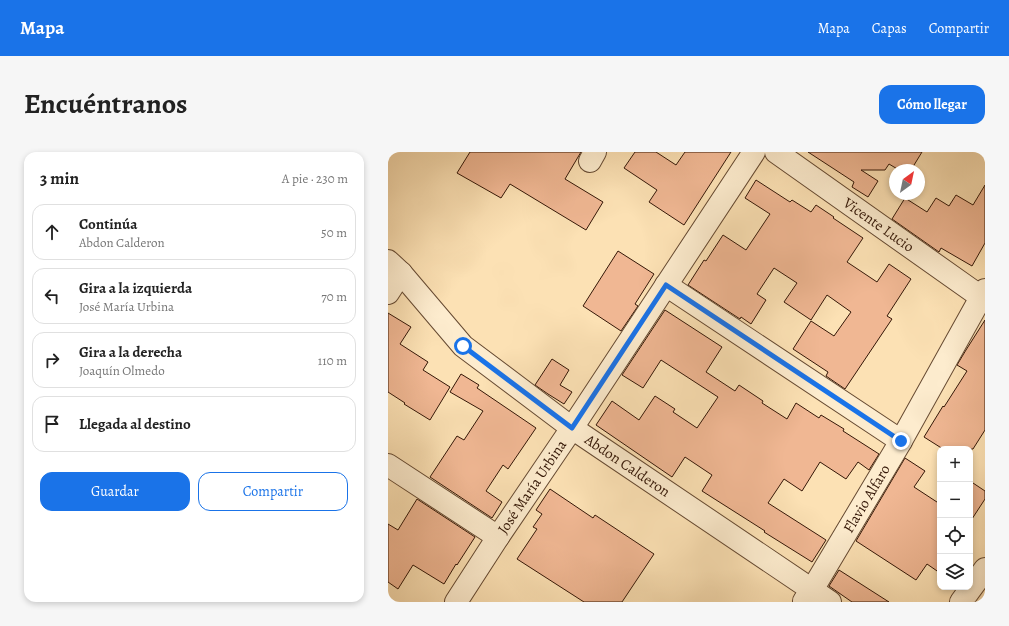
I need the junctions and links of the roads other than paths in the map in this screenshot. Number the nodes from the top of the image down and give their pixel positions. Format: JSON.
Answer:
{"nodes":[{"id":1,"x":754,"y":152,"type":"edge"},
{"id":2,"x":776,"y":152,"type":"edge"},
{"id":3,"x":394,"y":267,"type":"edge"},
{"id":4,"x":666,"y":285,"type":"junction"},
{"id":5,"x":388,"y":293,"type":"edge"},
{"id":6,"x":983,"y":293,"type":"edge"},
{"id":7,"x":572,"y":428,"type":"junction"},
{"id":8,"x":901,"y":441,"type":"junction"},
{"id":9,"x":388,"y":465,"type":"edge"},
{"id":10,"x":498,"y":537,"type":"junction"},
{"id":11,"x":985,"y":569,"type":"edge"},
{"id":12,"x":808,"y":596,"type":"edge"},
{"id":13,"x":456,"y":602,"type":"edge"},
{"id":14,"x":830,"y":602,"type":"edge"},
{"id":15,"x":961,"y":602,"type":"edge"}],
"edges":[{"from":1,"to":4,"type":"street","name":"José María Urbina"},
{"from":2,"to":6,"type":"street","name":"Vicente Lucio"},
{"from":3,"to":5,"type":"street"},
{"from":3,"to":7,"type":"street","name":"Abdon Calderon"},
{"from":4,"to":7,"type":"street","name":"José María Urbina"},
{"from":4,"to":8,"type":"street"},
{"from":6,"to":8,"type":"street","name":"Flavio Alfaro"},
{"from":7,"to":10,"type":"street","name":"José María Urbina"},
{"from":7,"to":12,"type":"street","name":"Abdon Calderon"},
{"from":8,"to":12,"type":"street","name":"Flavio Alfaro"},
{"from":9,"to":10,"type":"street"},
{"from":10,"to":13,"type":"street","name":"José María Urbina"},
{"from":11,"to":15,"type":"street"},
{"from":12,"to":14,"type":"street","name":"Abdon Calderon"}]}
